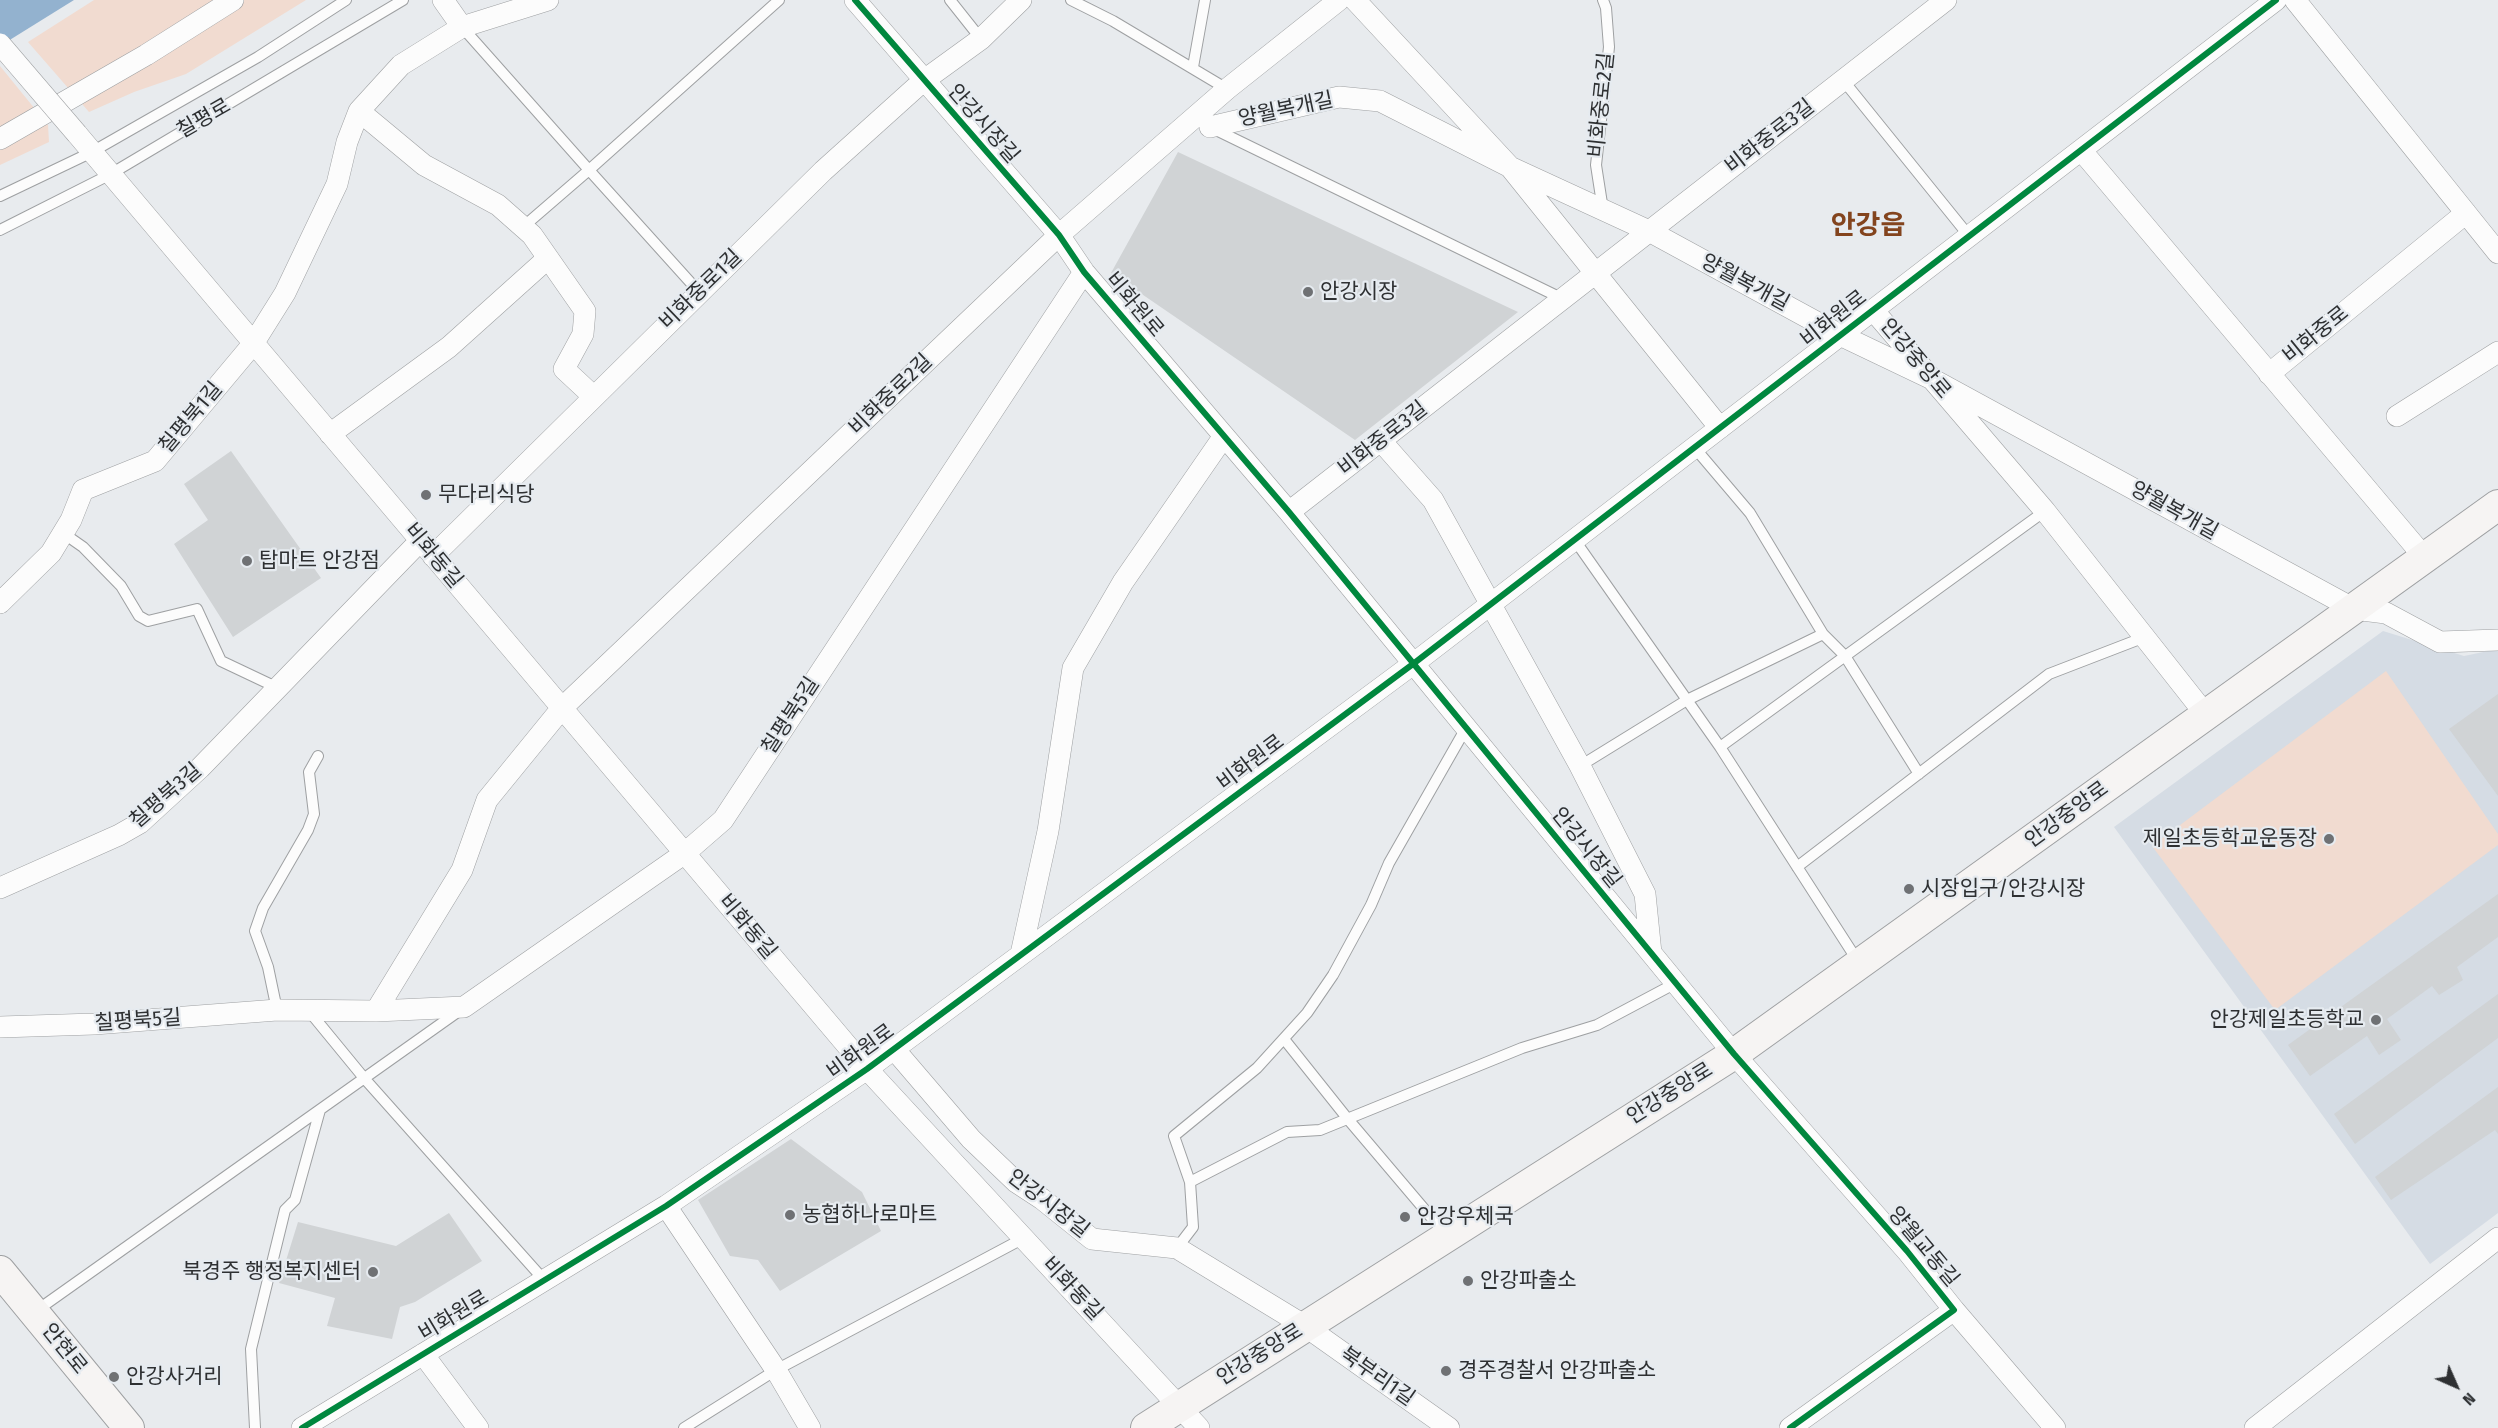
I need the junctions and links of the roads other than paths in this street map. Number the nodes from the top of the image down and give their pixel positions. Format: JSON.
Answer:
{"nodes":[{"id":1,"x":233,"y":0,"type":"edge"},
{"id":2,"x":346,"y":0,"type":"edge"},
{"id":3,"x":403,"y":0,"type":"edge"},
{"id":4,"x":443,"y":0,"type":"edge"},
{"id":5,"x":548,"y":0,"type":"edge"},
{"id":6,"x":779,"y":0,"type":"edge"},
{"id":7,"x":855,"y":0,"type":"edge"},
{"id":8,"x":950,"y":0,"type":"edge"},
{"id":9,"x":1021,"y":0,"type":"edge"},
{"id":10,"x":1071,"y":0,"type":"edge"},
{"id":11,"x":1205,"y":0,"type":"edge"},
{"id":12,"x":1339,"y":0,"type":"edge"},
{"id":13,"x":1355,"y":0,"type":"edge"},
{"id":14,"x":1603,"y":0,"type":"edge"},
{"id":15,"x":1946,"y":0,"type":"edge"},
{"id":16,"x":2276,"y":0,"type":"edge"},
{"id":17,"x":2295,"y":0,"type":"edge"},
{"id":18,"x":462,"y":27,"type":"junction"},
{"id":19,"x":981,"y":39,"type":"junction"},
{"id":20,"x":0,"y":44,"type":"edge"},
{"id":21,"x":1193,"y":67,"type":"junction"},
{"id":22,"x":1843,"y":80,"type":"junction"},
{"id":23,"x":923,"y":81,"type":"junction"},
{"id":24,"x":1227,"y":89,"type":"junction"},
{"id":25,"x":359,"y":111,"type":"junction"},
{"id":26,"x":1201,"y":124,"type":"junction"},
{"id":27,"x":0,"y":139,"type":"edge"},
{"id":28,"x":2081,"y":150,"type":"junction"},
{"id":29,"x":90,"y":153,"type":"junction"},
{"id":30,"x":1510,"y":167,"type":"junction"},
{"id":31,"x":589,"y":170,"type":"junction"},
{"id":32,"x":109,"y":175,"type":"junction"},
{"id":33,"x":0,"y":196,"type":"edge"},
{"id":34,"x":1603,"y":210,"type":"junction"},
{"id":35,"x":2466,"y":213,"type":"junction"},
{"id":36,"x":523,"y":227,"type":"junction"},
{"id":37,"x":0,"y":230,"type":"edge"},
{"id":38,"x":1649,"y":231,"type":"junction"},
{"id":39,"x":1059,"y":235,"type":"junction"},
{"id":40,"x":1969,"y":236,"type":"junction"},
{"id":41,"x":2498,"y":253,"type":"edge"},
{"id":42,"x":547,"y":259,"type":"junction"},
{"id":43,"x":1084,"y":272,"type":"junction"},
{"id":44,"x":1594,"y":274,"type":"junction"},
{"id":45,"x":699,"y":292,"type":"junction"},
{"id":46,"x":1563,"y":299,"type":"junction"},
{"id":47,"x":1873,"y":310,"type":"junction"},
{"id":48,"x":1840,"y":335,"type":"junction"},
{"id":49,"x":253,"y":344,"type":"junction"},
{"id":50,"x":2498,"y":352,"type":"edge"},
{"id":51,"x":2270,"y":374,"type":"junction"},
{"id":52,"x":1930,"y":378,"type":"junction"},
{"id":53,"x":593,"y":396,"type":"junction"},
{"id":54,"x":2397,"y":416,"type":"dead end"},
{"id":55,"x":1720,"y":428,"type":"junction"},
{"id":56,"x":330,"y":434,"type":"junction"},
{"id":57,"x":1224,"y":436,"type":"junction"},
{"id":58,"x":1381,"y":441,"type":"junction"},
{"id":59,"x":1694,"y":447,"type":"junction"},
{"id":60,"x":2498,"y":505,"type":"edge"},
{"id":61,"x":2045,"y":511,"type":"junction"},
{"id":62,"x":1289,"y":512,"type":"junction"},
{"id":63,"x":63,"y":533,"type":"junction"},
{"id":64,"x":1574,"y":539,"type":"junction"},
{"id":65,"x":427,"y":549,"type":"junction"},
{"id":66,"x":2425,"y":558,"type":"junction"},
{"id":67,"x":0,"y":603,"type":"edge"},
{"id":68,"x":1490,"y":604,"type":"junction"},
{"id":69,"x":2354,"y":609,"type":"junction"},
{"id":70,"x":1823,"y":634,"type":"junction"},
{"id":71,"x":2145,"y":638,"type":"junction"},
{"id":72,"x":2498,"y":640,"type":"edge"},
{"id":73,"x":1845,"y":656,"type":"junction"},
{"id":74,"x":1413,"y":664,"type":"junction"},
{"id":75,"x":278,"y":688,"type":"junction"},
{"id":76,"x":1688,"y":700,"type":"junction"},
{"id":77,"x":562,"y":708,"type":"junction"},
{"id":78,"x":2206,"y":715,"type":"junction"},
{"id":79,"x":1467,"y":728,"type":"junction"},
{"id":80,"x":1720,"y":747,"type":"junction"},
{"id":81,"x":318,"y":756,"type":"dead end"},
{"id":82,"x":1580,"y":766,"type":"junction"},
{"id":83,"x":1919,"y":774,"type":"junction"},
{"id":84,"x":685,"y":854,"type":"junction"},
{"id":85,"x":1797,"y":867,"type":"junction"},
{"id":86,"x":0,"y":888,"type":"edge"},
{"id":87,"x":1651,"y":953,"type":"junction"},
{"id":88,"x":1021,"y":954,"type":"junction"},
{"id":89,"x":1860,"y":963,"type":"junction"},
{"id":90,"x":1676,"y":983,"type":"junction"},
{"id":91,"x":464,"y":1007,"type":"junction"},
{"id":92,"x":277,"y":1010,"type":"junction"},
{"id":93,"x":308,"y":1011,"type":"junction"},
{"id":94,"x":376,"y":1011,"type":"junction"},
{"id":95,"x":0,"y":1027,"type":"edge"},
{"id":96,"x":1284,"y":1039,"type":"junction"},
{"id":97,"x":894,"y":1049,"type":"junction"},
{"id":98,"x":1734,"y":1054,"type":"junction"},
{"id":99,"x":867,"y":1069,"type":"junction"},
{"id":100,"x":364,"y":1078,"type":"junction"},
{"id":101,"x":320,"y":1110,"type":"junction"},
{"id":102,"x":1347,"y":1118,"type":"junction"},
{"id":103,"x":1190,"y":1182,"type":"junction"},
{"id":104,"x":666,"y":1206,"type":"junction"},
{"id":105,"x":1447,"y":1236,"type":"junction"},
{"id":106,"x":1024,"y":1238,"type":"junction"},
{"id":107,"x":2498,"y":1238,"type":"edge"},
{"id":108,"x":1177,"y":1248,"type":"junction"},
{"id":109,"x":0,"y":1271,"type":"edge"},
{"id":110,"x":544,"y":1280,"type":"junction"},
{"id":111,"x":1954,"y":1310,"type":"junction"},
{"id":112,"x":34,"y":1312,"type":"junction"},
{"id":113,"x":1305,"y":1326,"type":"junction"},
{"id":114,"x":423,"y":1354,"type":"junction"},
{"id":115,"x":776,"y":1371,"type":"junction"},
{"id":116,"x":1190,"y":1417,"type":"edge"},
{"id":117,"x":129,"y":1428,"type":"edge"},
{"id":118,"x":255,"y":1428,"type":"edge"},
{"id":119,"x":302,"y":1428,"type":"edge"},
{"id":120,"x":478,"y":1428,"type":"edge"},
{"id":121,"x":684,"y":1428,"type":"edge"},
{"id":122,"x":810,"y":1428,"type":"edge"},
{"id":123,"x":1146,"y":1428,"type":"edge"},
{"id":124,"x":1449,"y":1428,"type":"edge"},
{"id":125,"x":1790,"y":1428,"type":"edge"},
{"id":126,"x":2055,"y":1428,"type":"edge"},
{"id":127,"x":2255,"y":1428,"type":"edge"}],
"edges":[{"from":1,"to":27,"type":"street"},
{"from":2,"to":29,"type":"lane","name":"칠평로"},
{"from":3,"to":32,"type":"lane","name":"칠평로"},
{"from":4,"to":18,"type":"street"},
{"from":5,"to":18,"type":"street"},
{"from":6,"to":31,"type":"lane"},
{"from":7,"to":23,"type":"street","name":"안강시장길"},
{"from":8,"to":19,"type":"lane"},
{"from":9,"to":19,"type":"street","name":"비화중로1길"},
{"from":10,"to":21,"type":"lane"},
{"from":11,"to":21,"type":"lane"},
{"from":12,"to":24,"type":"street","name":"비화중로2길"},
{"from":13,"to":30,"type":"street"},
{"from":14,"to":34,"type":"lane","name":"비화중로2길"},
{"from":15,"to":22,"type":"street","name":"비화중로3길"},
{"from":16,"to":28,"type":"street","name":"비화원로"},
{"from":17,"to":35,"type":"street"},
{"from":18,"to":25,"type":"street"},
{"from":18,"to":31,"type":"lane"},
{"from":19,"to":23,"type":"street","name":"비화중로1길"},
{"from":20,"to":29,"type":"street","name":"비화동길","bridge":true},
{"from":21,"to":24,"type":"lane"},
{"from":22,"to":38,"type":"street","name":"비화중로3길"},
{"from":22,"to":40,"type":"lane"},
{"from":23,"to":39,"type":"street","name":"안강시장길"},
{"from":23,"to":45,"type":"street","name":"비화중로1길"},
{"from":24,"to":26,"type":"street","name":"비화중로2길"},
{"from":25,"to":36,"type":"street"},
{"from":25,"to":49,"type":"street"},
{"from":26,"to":30,"type":"street","name":"양월복개길"},
{"from":26,"to":39,"type":"street","name":"비화중로2길"},
{"from":26,"to":46,"type":"lane"},
{"from":28,"to":40,"type":"street","name":"비화원로"},
{"from":28,"to":51,"type":"street"},
{"from":29,"to":32,"type":"street","name":"비화동길"},
{"from":29,"to":33,"type":"lane","name":"칠평로"},
{"from":30,"to":34,"type":"street","name":"양월복개길"},
{"from":30,"to":44,"type":"street"},
{"from":31,"to":36,"type":"lane"},
{"from":31,"to":45,"type":"lane"},
{"from":32,"to":37,"type":"lane","name":"칠평로"},
{"from":32,"to":49,"type":"street","name":"비화동길"},
{"from":34,"to":38,"type":"street","name":"양월복개길"},
{"from":35,"to":41,"type":"street"},
{"from":35,"to":51,"type":"street","name":"비화중로"},
{"from":36,"to":42,"type":"street"},
{"from":38,"to":44,"type":"street","name":"비화중로3길"},
{"from":38,"to":48,"type":"street","name":"양월복개길"},
{"from":39,"to":43,"type":"street","name":"안강시장길"},
{"from":39,"to":77,"type":"street","name":"비화중로2길"},
{"from":40,"to":47,"type":"street","name":"비화원로"},
{"from":42,"to":53,"type":"street"},
{"from":42,"to":56,"type":"street"},
{"from":43,"to":57,"type":"street","name":"비화원로"},
{"from":43,"to":84,"type":"street","name":"칠평북5길"},
{"from":44,"to":46,"type":"street","name":"비화중로3길"},
{"from":44,"to":55,"type":"street"},
{"from":45,"to":53,"type":"street","name":"비화중로1길"},
{"from":46,"to":58,"type":"street","name":"비화중로3길"},
{"from":47,"to":48,"type":"street","name":"비화원로"},
{"from":47,"to":52,"type":"street","name":"안강중앙로"},
{"from":48,"to":52,"type":"street","name":"양월복개길"},
{"from":48,"to":55,"type":"street","name":"비화원로"},
{"from":49,"to":56,"type":"street","name":"비화동길"},
{"from":49,"to":63,"type":"street","name":"칠평북1길"},
{"from":50,"to":54,"type":"street"},
{"from":51,"to":66,"type":"street","name":"비화중로"},
{"from":52,"to":61,"type":"street","name":"안강중앙로"},
{"from":52,"to":69,"type":"street","name":"양월복개길"},
{"from":53,"to":65,"type":"street","name":"비화중로1길"},
{"from":55,"to":59,"type":"street","name":"비화원로"},
{"from":56,"to":65,"type":"street","name":"비화동길"},
{"from":57,"to":62,"type":"street","name":"비화원로"},
{"from":57,"to":88,"type":"street"},
{"from":58,"to":62,"type":"street","name":"비화중로3길"},
{"from":58,"to":68,"type":"street","name":"안강시장길"},
{"from":59,"to":64,"type":"street","name":"비화원로"},
{"from":59,"to":70,"type":"lane"},
{"from":60,"to":66,"type":"main road","name":"안강중앙로"},
{"from":61,"to":71,"type":"street","name":"안강중앙로"},
{"from":61,"to":73,"type":"lane"},
{"from":62,"to":74,"type":"street","name":"비화원로"},
{"from":63,"to":67,"type":"street","name":"칠평북1길"},
{"from":63,"to":75,"type":"lane"},
{"from":64,"to":68,"type":"street","name":"비화원로"},
{"from":64,"to":76,"type":"lane"},
{"from":65,"to":75,"type":"street","name":"칠평북3길"},
{"from":65,"to":77,"type":"street","name":"비화동길"},
{"from":66,"to":69,"type":"main road","name":"안강중앙로"},
{"from":68,"to":74,"type":"street","name":"비화원로"},
{"from":68,"to":82,"type":"street","name":"안강시장길"},
{"from":69,"to":72,"type":"street"},
{"from":69,"to":78,"type":"main road","name":"안강중앙로"},
{"from":70,"to":73,"type":"lane"},
{"from":70,"to":76,"type":"lane"},
{"from":71,"to":78,"type":"street","name":"안강중앙로"},
{"from":71,"to":83,"type":"lane"},
{"from":73,"to":80,"type":"lane"},
{"from":73,"to":83,"type":"lane"},
{"from":74,"to":79,"type":"street","name":"안강시장길"},
{"from":74,"to":88,"type":"street","name":"비화원로"},
{"from":75,"to":86,"type":"street","name":"칠평북3길"},
{"from":76,"to":80,"type":"lane"},
{"from":76,"to":82,"type":"lane"},
{"from":77,"to":84,"type":"street","name":"비화동길"},
{"from":77,"to":94,"type":"street"},
{"from":78,"to":89,"type":"main road","name":"안강중앙로"},
{"from":79,"to":87,"type":"street","name":"안강시장길"},
{"from":79,"to":96,"type":"lane"},
{"from":80,"to":85,"type":"lane"},
{"from":81,"to":92,"type":"lane"},
{"from":82,"to":87,"type":"street","name":"안강시장길"},
{"from":83,"to":85,"type":"lane"},
{"from":84,"to":91,"type":"street","name":"칠평북5길"},
{"from":84,"to":99,"type":"street","name":"비화동길"},
{"from":85,"to":89,"type":"lane"},
{"from":87,"to":90,"type":"street","name":"안강시장길"},
{"from":88,"to":97,"type":"street","name":"비화원로"},
{"from":89,"to":98,"type":"main road","name":"안강중앙로"},
{"from":90,"to":98,"type":"street","name":"안강시장길"},
{"from":90,"to":102,"type":"lane"},
{"from":91,"to":94,"type":"street","name":"칠평북5길"},
{"from":91,"to":100,"type":"lane"},
{"from":92,"to":93,"type":"street","name":"칠평북5길"},
{"from":92,"to":95,"type":"street","name":"칠평북5길"},
{"from":93,"to":94,"type":"street","name":"칠평북5길"},
{"from":93,"to":100,"type":"lane"},
{"from":96,"to":102,"type":"lane"},
{"from":96,"to":103,"type":"lane"},
{"from":97,"to":99,"type":"street","name":"비화원로"},
{"from":97,"to":108,"type":"street","name":"안강시장길"},
{"from":98,"to":105,"type":"main road","name":"안강중앙로"},
{"from":98,"to":111,"type":"street","name":"양월교동길"},
{"from":99,"to":104,"type":"street","name":"비화원로"},
{"from":99,"to":106,"type":"street","name":"비화동길"},
{"from":100,"to":101,"type":"lane"},
{"from":100,"to":110,"type":"lane"},
{"from":101,"to":112,"type":"lane"},
{"from":101,"to":118,"type":"lane"},
{"from":102,"to":103,"type":"lane"},
{"from":102,"to":105,"type":"lane"},
{"from":103,"to":108,"type":"lane"},
{"from":104,"to":110,"type":"street","name":"비화원로"},
{"from":104,"to":115,"type":"street"},
{"from":105,"to":113,"type":"main road","name":"안강중앙로"},
{"from":106,"to":115,"type":"lane"},
{"from":106,"to":116,"type":"street","name":"비화동길"},
{"from":107,"to":127,"type":"street"},
{"from":108,"to":113,"type":"street","name":"안강시장길"},
{"from":109,"to":112,"type":"main road","name":"안현로"},
{"from":110,"to":114,"type":"street","name":"비화원로"},
{"from":111,"to":125,"type":"street","name":"양월교동길"},
{"from":111,"to":126,"type":"street"},
{"from":112,"to":117,"type":"main road","name":"안현로"},
{"from":113,"to":116,"type":"main road","name":"안강중앙로"},
{"from":113,"to":124,"type":"street","name":"북부리1길"},
{"from":114,"to":119,"type":"street","name":"비화원로"},
{"from":114,"to":120,"type":"street"},
{"from":115,"to":121,"type":"lane"},
{"from":115,"to":122,"type":"street"},
{"from":116,"to":123,"type":"main road","name":"안강중앙로"}]}
